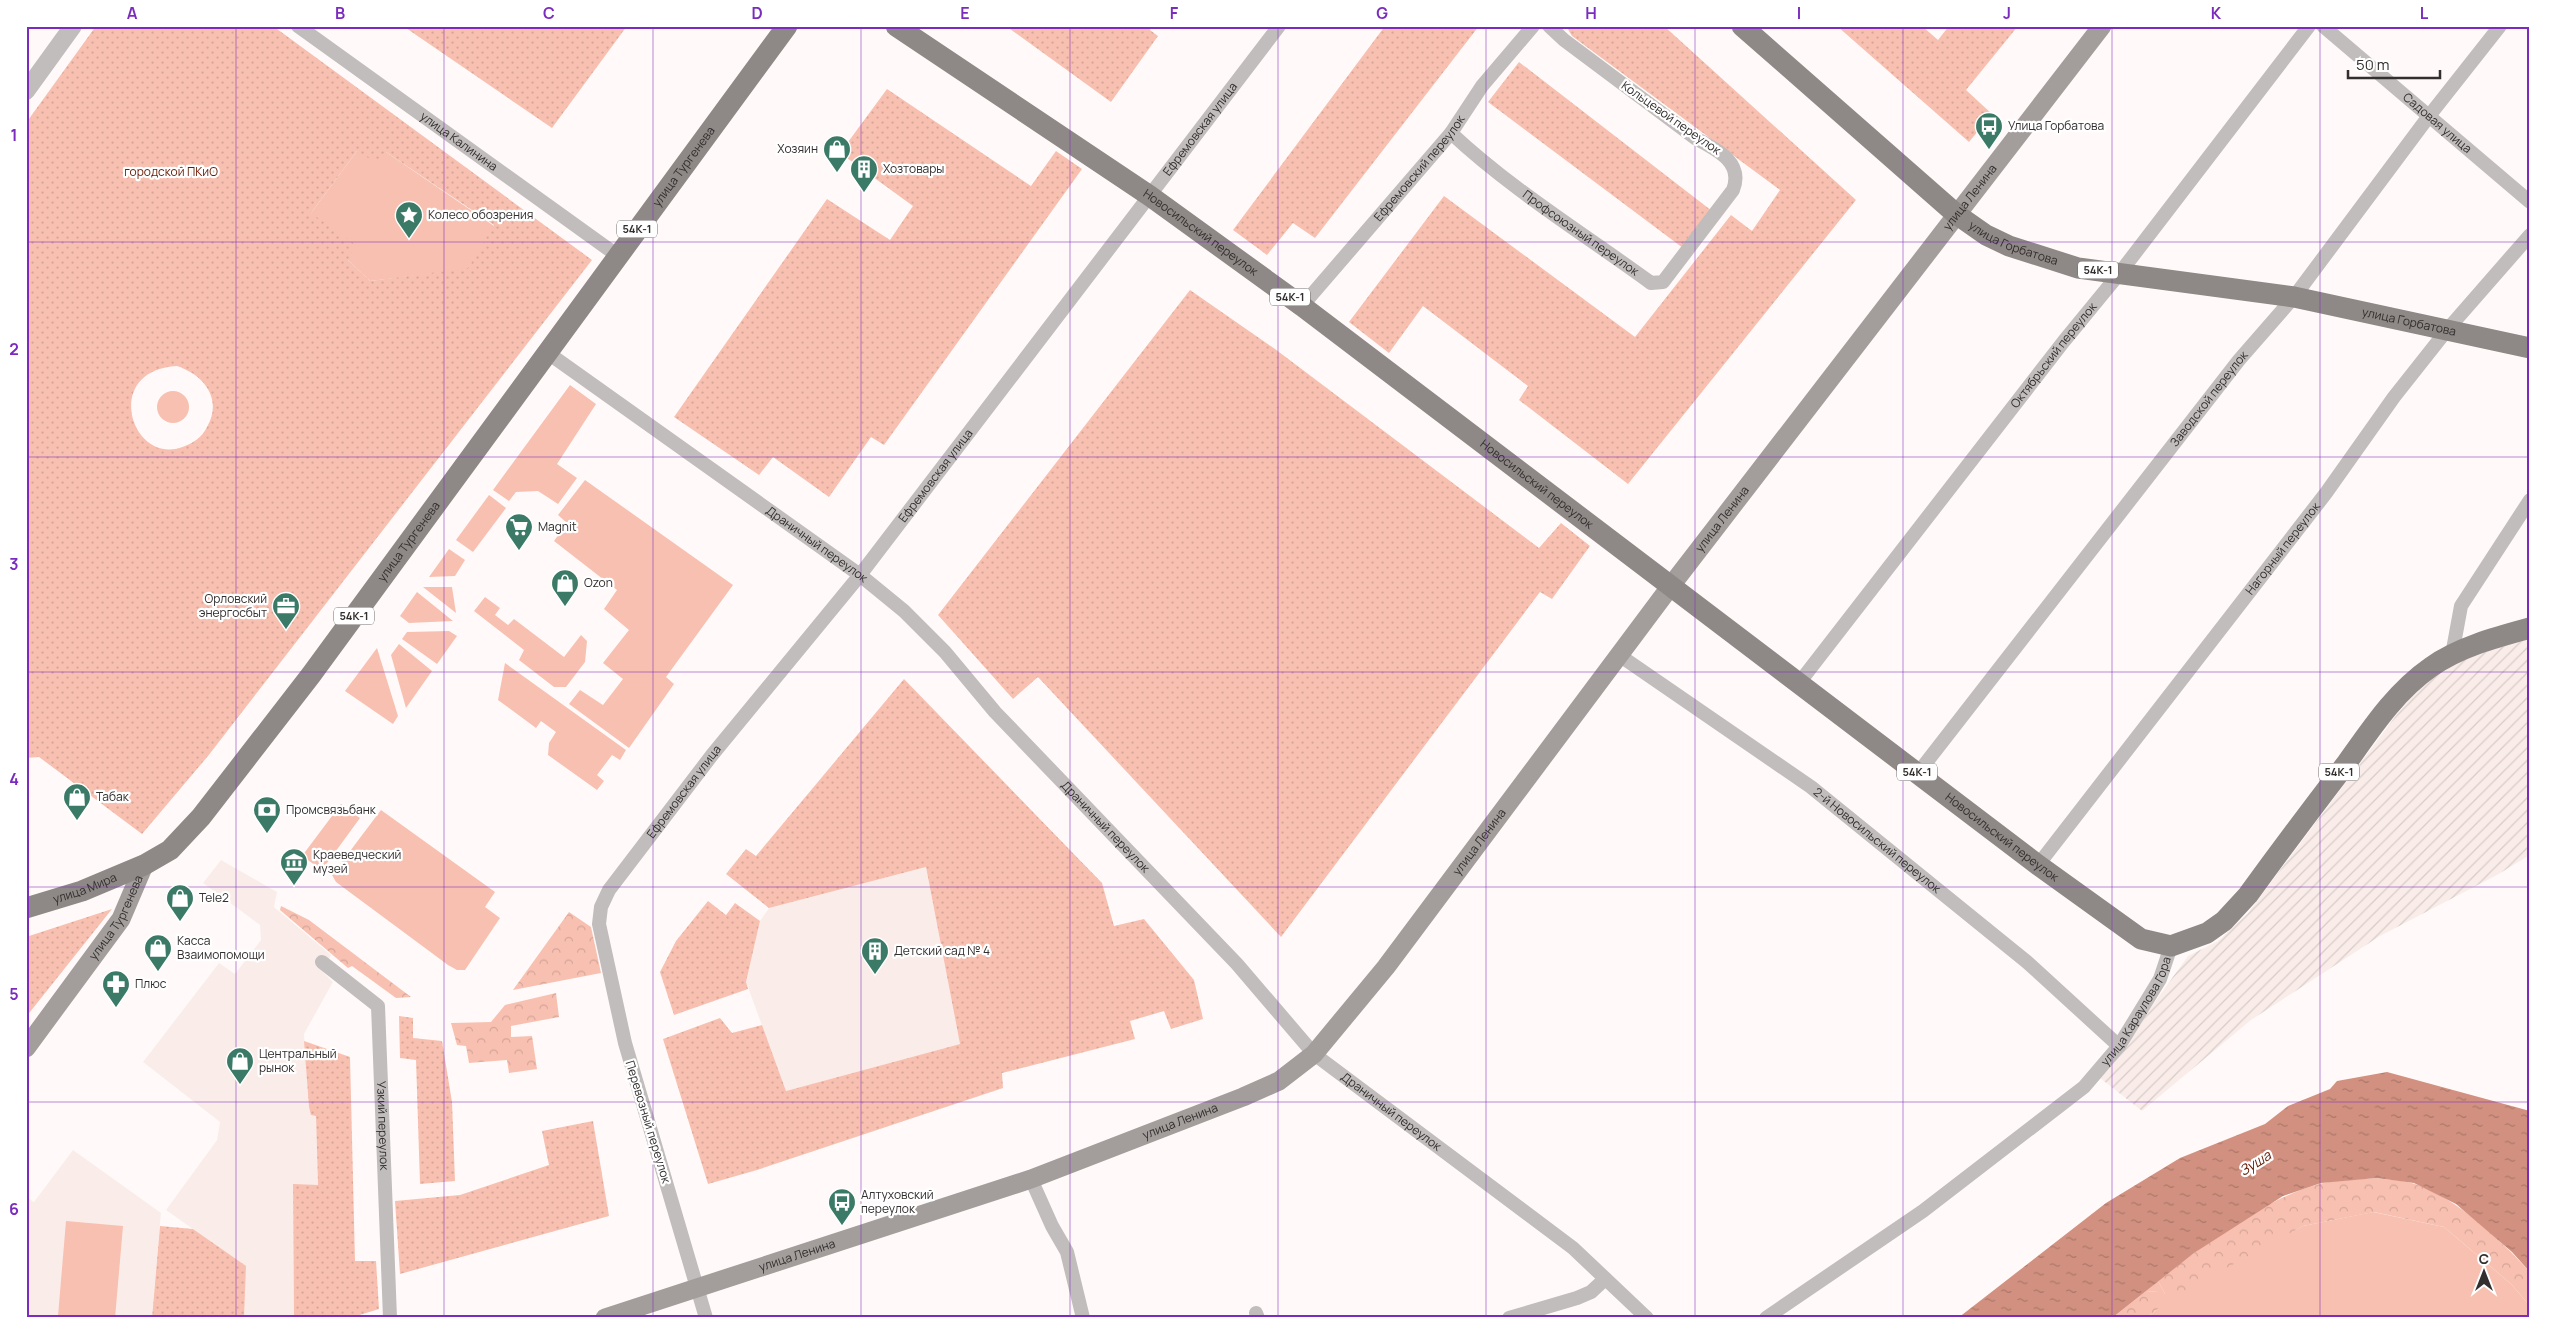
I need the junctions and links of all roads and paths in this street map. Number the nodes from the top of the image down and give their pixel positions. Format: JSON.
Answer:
{"nodes":[{"id":1,"x":74,"y":26,"type":"edge"},
{"id":2,"x":298,"y":26,"type":"edge"},
{"id":3,"x":787,"y":26,"type":"edge"},
{"id":4,"x":896,"y":26,"type":"edge"},
{"id":5,"x":1279,"y":26,"type":"edge"},
{"id":6,"x":1533,"y":26,"type":"edge"},
{"id":7,"x":1549,"y":26,"type":"edge"},
{"id":8,"x":1742,"y":26,"type":"edge"},
{"id":9,"x":2102,"y":26,"type":"edge"},
{"id":10,"x":2309,"y":26,"type":"edge"},
{"id":11,"x":2322,"y":26,"type":"edge"},
{"id":12,"x":2500,"y":26,"type":"edge"},
{"id":13,"x":26,"y":91,"type":"edge"},
{"id":14,"x":2429,"y":116,"type":"junction"},
{"id":15,"x":1451,"y":133,"type":"junction"},
{"id":16,"x":1150,"y":196,"type":"junction"},
{"id":17,"x":2530,"y":202,"type":"edge"},
{"id":18,"x":1956,"y":214,"type":"junction"},
{"id":19,"x":1705,"y":230,"type":"joint"},
{"id":20,"x":2530,"y":235,"type":"edge"},
{"id":21,"x":618,"y":256,"type":"junction"},
{"id":22,"x":2120,"y":274,"type":"junction"},
{"id":23,"x":2294,"y":297,"type":"junction"},
{"id":24,"x":1302,"y":306,"type":"junction"},
{"id":25,"x":2448,"y":330,"type":"junction"},
{"id":26,"x":2530,"y":348,"type":"edge"},
{"id":27,"x":548,"y":353,"type":"junction"},
{"id":28,"x":2530,"y":500,"type":"edge"},
{"id":29,"x":860,"y":575,"type":"junction"},
{"id":30,"x":1670,"y":587,"type":"junction"},
{"id":31,"x":2530,"y":628,"type":"edge"},
{"id":32,"x":1619,"y":655,"type":"junction"},
{"id":33,"x":2452,"y":655,"type":"junction"},
{"id":34,"x":1799,"y":684,"type":"junction"},
{"id":35,"x":1918,"y":773,"type":"junction"},
{"id":36,"x":144,"y":865,"type":"junction"},
{"id":37,"x":2038,"y":865,"type":"junction"},
{"id":38,"x":26,"y":908,"type":"edge"},
{"id":39,"x":599,"y":924,"type":"joint"},
{"id":40,"x":2171,"y":946,"type":"junction"},
{"id":41,"x":322,"y":962,"type":"dead end"},
{"id":42,"x":2119,"y":1046,"type":"junction"},
{"id":43,"x":26,"y":1048,"type":"edge"},
{"id":44,"x":1314,"y":1054,"type":"junction"},
{"id":45,"x":1031,"y":1179,"type":"junction"},
{"id":46,"x":1605,"y":1280,"type":"junction"},
{"id":47,"x":697,"y":1287,"type":"junction"},
{"id":48,"x":390,"y":1318,"type":"edge"},
{"id":49,"x":605,"y":1318,"type":"edge"},
{"id":50,"x":706,"y":1318,"type":"edge"},
{"id":51,"x":1083,"y":1318,"type":"edge"},
{"id":52,"x":1509,"y":1318,"type":"edge"},
{"id":53,"x":1647,"y":1318,"type":"edge"},
{"id":54,"x":1766,"y":1318,"type":"edge"}],
"edges":[{"from":1,"to":13,"type":"street"},
{"from":2,"to":21,"type":"street","name":"улица Калинина"},
{"from":3,"to":21,"type":"main road","name":"улица Тургенева","number":"54К-1"},
{"from":4,"to":16,"type":"main road","name":"Новосильский переулок","number":"54К-1"},
{"from":5,"to":16,"type":"street","name":"Ефремовская улица"},
{"from":6,"to":15,"type":"street","name":"Ефремовский переулок"},
{"from":7,"to":19,"type":"street","name":"Кольцевой переулок"},
{"from":8,"to":18,"type":"main road","name":"улица Горбатова","number":"54К-1"},
{"from":9,"to":18,"type":"main road","name":"улица Ленина"},
{"from":10,"to":22,"type":"street","name":"Октябрьский переулок"},
{"from":11,"to":14,"type":"street","name":"Садовая улица"},
{"from":12,"to":14,"type":"street","name":"Заводской переулок"},
{"from":14,"to":17,"type":"street","name":"Садовая улица"},
{"from":14,"to":23,"type":"street","name":"Заводской переулок"},
{"from":15,"to":19,"type":"street","name":"Профсоюзный переулок"},
{"from":15,"to":24,"type":"street","name":"Ефремовский переулок"},
{"from":16,"to":24,"type":"main road","name":"Новосильский переулок","number":"54К-1"},
{"from":16,"to":29,"type":"street","name":"Ефремовская улица"},
{"from":18,"to":22,"type":"main road","name":"улица Горбатова","number":"54К-1"},
{"from":18,"to":30,"type":"main road","name":"улица Ленина"},
{"from":20,"to":25,"type":"street","name":"Нагорный переулок"},
{"from":21,"to":27,"type":"main road","name":"улица Тургенева","number":"54К-1"},
{"from":22,"to":23,"type":"main road","name":"улица Горбатова","number":"54К-1"},
{"from":22,"to":34,"type":"street","name":"Октябрьский переулок"},
{"from":23,"to":25,"type":"main road","name":"улица Горбатова","number":"54К-1"},
{"from":23,"to":35,"type":"street","name":"Заводской переулок"},
{"from":24,"to":30,"type":"main road","name":"Новосильский переулок","number":"54К-1"},
{"from":25,"to":26,"type":"main road","name":"улица Горбатова","number":"54К-1"},
{"from":25,"to":37,"type":"street","name":"Нагорный переулок"},
{"from":27,"to":29,"type":"street","name":"Драничный переулок"},
{"from":27,"to":36,"type":"main road","name":"улица Тургенева","number":"54К-1"},
{"from":28,"to":33,"type":"street"},
{"from":29,"to":39,"type":"street","name":"Ефремовская улица"},
{"from":29,"to":44,"type":"street","name":"Драничный переулок"},
{"from":30,"to":32,"type":"main road","name":"улица Ленина"},
{"from":30,"to":34,"type":"main road","name":"Новосильский переулок","number":"54К-1"},
{"from":31,"to":33,"type":"main road","name":"улица Караулова Гора","number":"54К-1"},
{"from":32,"to":42,"type":"street","name":"2-й Новосильский переулок"},
{"from":32,"to":44,"type":"main road","name":"улица Ленина"},
{"from":33,"to":40,"type":"main road","name":"улица Караулова Гора","number":"54К-1"},
{"from":34,"to":35,"type":"main road","name":"Новосильский переулок","number":"54К-1"},
{"from":35,"to":37,"type":"main road","name":"Новосильский переулок","number":"54К-1"},
{"from":36,"to":38,"type":"main road","name":"улица Мира","number":"54К-1"},
{"from":36,"to":43,"type":"main road","name":"улица Тургенева"},
{"from":37,"to":40,"type":"main road","name":"Новосильский переулок","number":"54К-1"},
{"from":39,"to":47,"type":"street","name":"Перевозный переулок"},
{"from":40,"to":42,"type":"street","name":"улица Караулова Гора"},
{"from":41,"to":48,"type":"street","name":"Узкий переулок"},
{"from":42,"to":54,"type":"street","name":"улица Караулова Гора"},
{"from":44,"to":45,"type":"main road","name":"улица Ленина"},
{"from":44,"to":46,"type":"street","name":"Драничный переулок"},
{"from":45,"to":47,"type":"main road","name":"улица Ленина"},
{"from":45,"to":51,"type":"street"},
{"from":46,"to":52,"type":"street"},
{"from":46,"to":53,"type":"street","name":"Драничный переулок"},
{"from":47,"to":49,"type":"main road","name":"улица Ленина"},
{"from":47,"to":50,"type":"street","name":"Перевозный переулок"}]}
